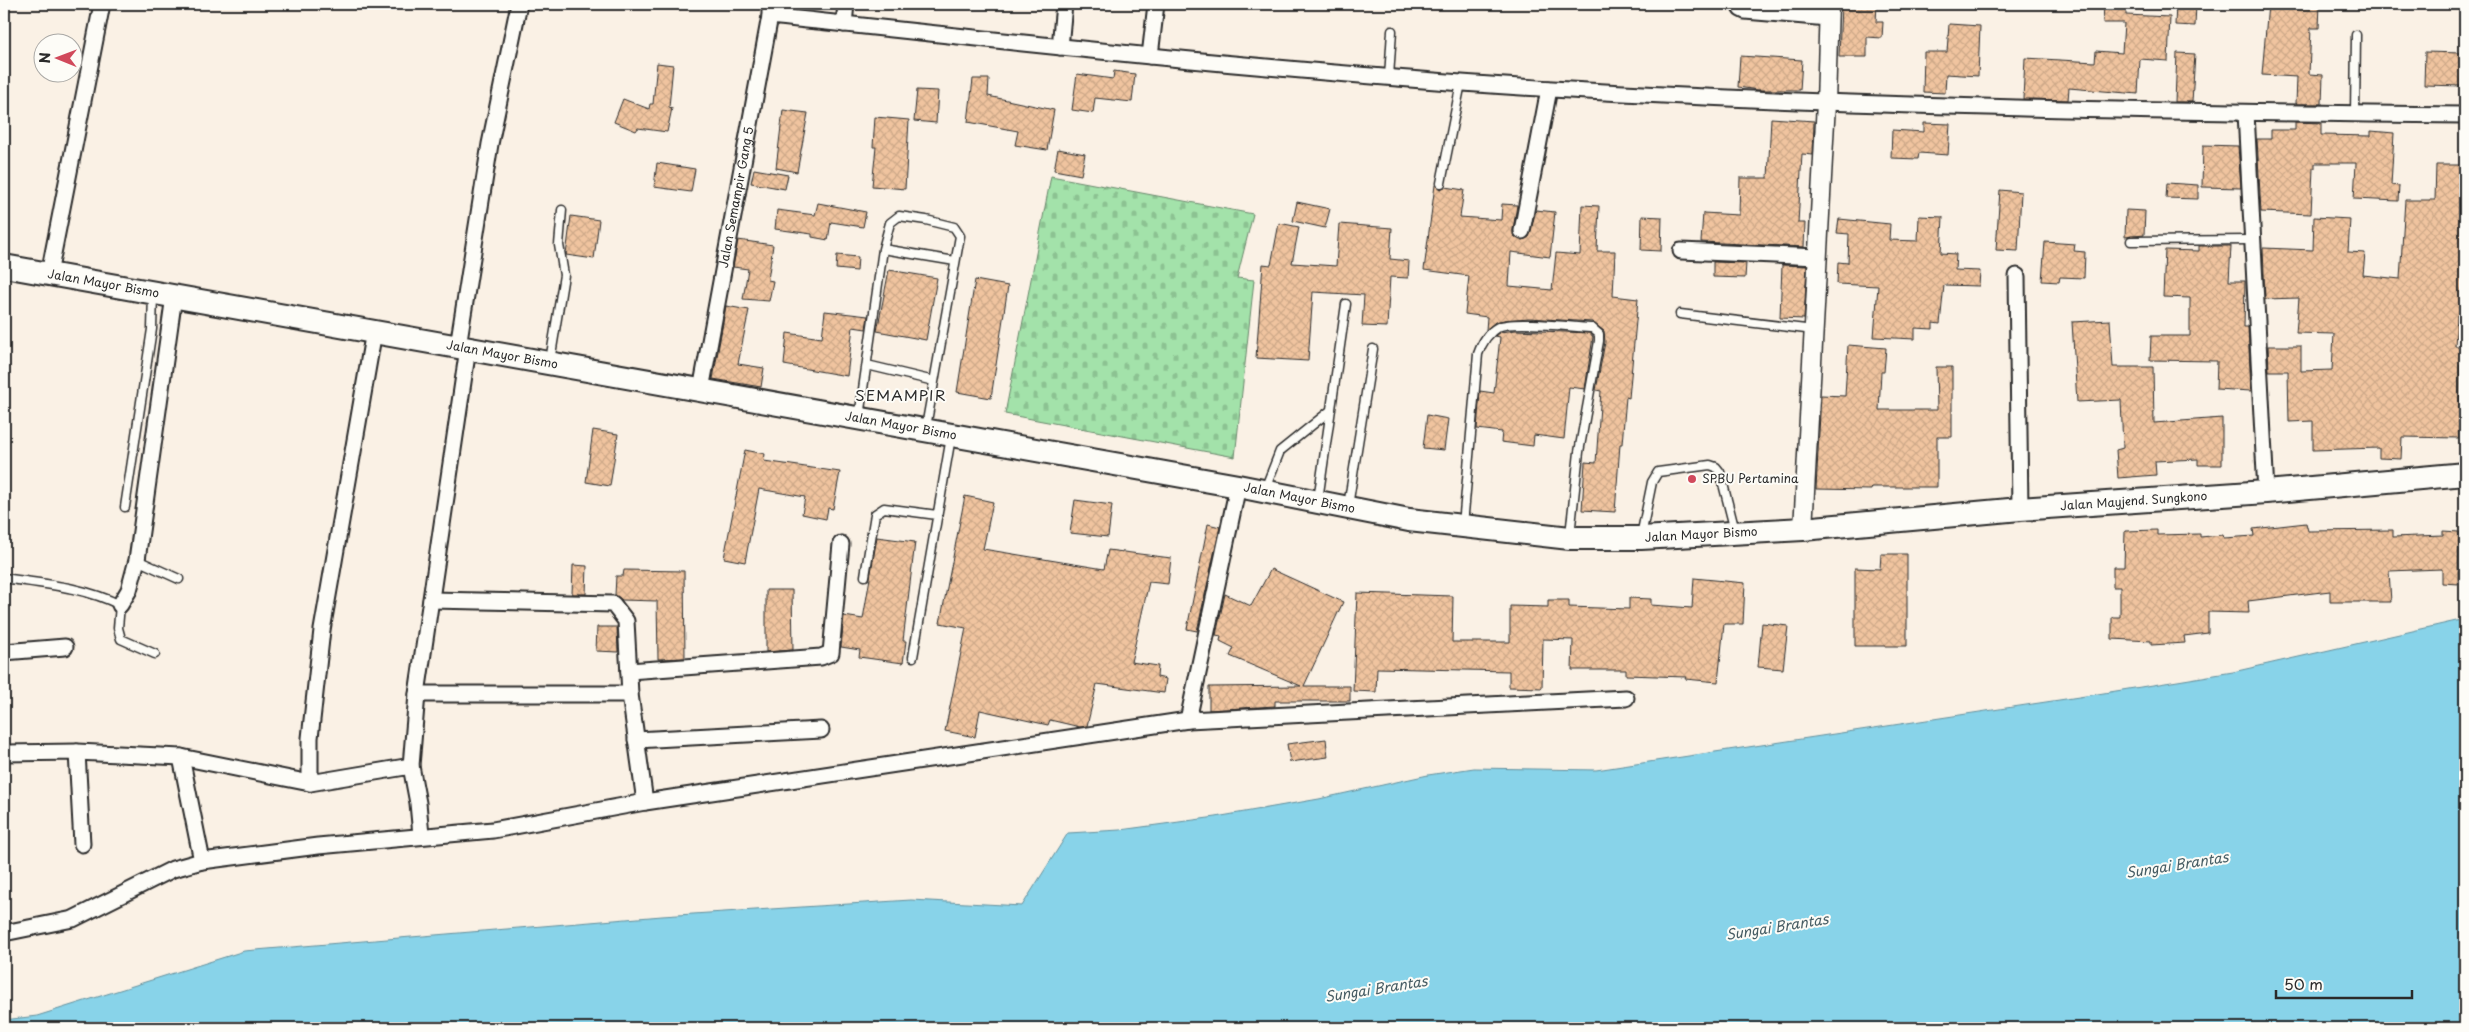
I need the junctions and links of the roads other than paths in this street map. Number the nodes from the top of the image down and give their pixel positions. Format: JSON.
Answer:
{"nodes":[{"id":1,"x":102,"y":4,"type":"edge"},
{"id":2,"x":519,"y":4,"type":"edge"},
{"id":3,"x":846,"y":4,"type":"edge"},
{"id":4,"x":1064,"y":4,"type":"edge"},
{"id":5,"x":1156,"y":4,"type":"edge"},
{"id":6,"x":1738,"y":4,"type":"edge"},
{"id":7,"x":768,"y":7,"type":"edge"},
{"id":8,"x":1829,"y":11,"type":"edge"},
{"id":9,"x":844,"y":24,"type":"junction"},
{"id":10,"x":1392,"y":31,"type":"dead end"},
{"id":11,"x":2356,"y":35,"type":"dead end"},
{"id":12,"x":1060,"y":47,"type":"junction"},
{"id":13,"x":1150,"y":56,"type":"junction"},
{"id":14,"x":1389,"y":76,"type":"junction"},
{"id":15,"x":1462,"y":83,"type":"junction"},
{"id":16,"x":1549,"y":89,"type":"junction"},
{"id":17,"x":1826,"y":103,"type":"junction"},
{"id":18,"x":2246,"y":113,"type":"junction"},
{"id":19,"x":2355,"y":114,"type":"junction"},
{"id":20,"x":2465,"y":115,"type":"edge"},
{"id":21,"x":1441,"y":182,"type":"dead end"},
{"id":22,"x":562,"y":210,"type":"dead end"},
{"id":23,"x":1522,"y":231,"type":"dead end"},
{"id":24,"x":2252,"y":240,"type":"junction"},
{"id":25,"x":2131,"y":241,"type":"dead end"},
{"id":26,"x":883,"y":249,"type":"junction"},
{"id":27,"x":1681,"y":251,"type":"dead end"},
{"id":28,"x":1818,"y":258,"type":"junction"},
{"id":29,"x":955,"y":260,"type":"junction"},
{"id":30,"x":4,"y":266,"type":"edge"},
{"id":31,"x":49,"y":274,"type":"junction"},
{"id":32,"x":2017,"y":276,"type":"dead end"},
{"id":33,"x":164,"y":294,"type":"junction"},
{"id":34,"x":1346,"y":304,"type":"dead end"},
{"id":35,"x":1680,"y":314,"type":"dead end"},
{"id":36,"x":374,"y":330,"type":"junction"},
{"id":37,"x":1814,"y":330,"type":"junction"},
{"id":38,"x":463,"y":347,"type":"junction"},
{"id":39,"x":1373,"y":349,"type":"dead end"},
{"id":40,"x":550,"y":363,"type":"junction"},
{"id":41,"x":867,"y":365,"type":"junction"},
{"id":42,"x":934,"y":381,"type":"junction"},
{"id":43,"x":701,"y":390,"type":"junction"},
{"id":44,"x":1331,"y":410,"type":"junction"},
{"id":45,"x":859,"y":418,"type":"junction"},
{"id":46,"x":926,"y":430,"type":"junction"},
{"id":47,"x":951,"y":435,"type":"junction"},
{"id":48,"x":2465,"y":474,"type":"edge"},
{"id":49,"x":1238,"y":486,"type":"junction"},
{"id":50,"x":1264,"y":491,"type":"junction"},
{"id":51,"x":2266,"y":492,"type":"junction"},
{"id":52,"x":1317,"y":502,"type":"junction"},
{"id":53,"x":125,"y":507,"type":"dead end"},
{"id":54,"x":1348,"y":508,"type":"junction"},
{"id":55,"x":2020,"y":509,"type":"junction"},
{"id":56,"x":938,"y":515,"type":"junction"},
{"id":57,"x":1463,"y":527,"type":"junction"},
{"id":58,"x":1803,"y":529,"type":"junction"},
{"id":59,"x":1736,"y":533,"type":"junction"},
{"id":60,"x":1570,"y":538,"type":"junction"},
{"id":61,"x":1641,"y":538,"type":"junction"},
{"id":62,"x":841,"y":544,"type":"dead end"},
{"id":63,"x":136,"y":560,"type":"junction"},
{"id":64,"x":864,"y":576,"type":"dead end"},
{"id":65,"x":4,"y":578,"type":"edge"},
{"id":66,"x":179,"y":579,"type":"dead end"},
{"id":67,"x":431,"y":600,"type":"junction"},
{"id":68,"x":120,"y":605,"type":"junction"},
{"id":69,"x":65,"y":646,"type":"dead end"},
{"id":70,"x":4,"y":652,"type":"edge"},
{"id":71,"x":155,"y":654,"type":"dead end"},
{"id":72,"x":913,"y":657,"type":"dead end"},
{"id":73,"x":629,"y":671,"type":"junction"},
{"id":74,"x":417,"y":694,"type":"junction"},
{"id":75,"x":630,"y":694,"type":"junction"},
{"id":76,"x":1626,"y":698,"type":"dead end"},
{"id":77,"x":1188,"y":720,"type":"junction"},
{"id":78,"x":821,"y":730,"type":"dead end"},
{"id":79,"x":636,"y":740,"type":"junction"},
{"id":80,"x":77,"y":752,"type":"junction"},
{"id":81,"x":4,"y":753,"type":"edge"},
{"id":82,"x":180,"y":757,"type":"junction"},
{"id":83,"x":412,"y":766,"type":"junction"},
{"id":84,"x":310,"y":783,"type":"junction"},
{"id":85,"x":645,"y":802,"type":"junction"},
{"id":86,"x":420,"y":835,"type":"junction"},
{"id":87,"x":82,"y":844,"type":"dead end"},
{"id":88,"x":202,"y":861,"type":"junction"},
{"id":89,"x":4,"y":933,"type":"edge"}],
"edges":[{"from":1,"to":31,"type":"street"},
{"from":2,"to":38,"type":"street"},
{"from":3,"to":9,"type":"street"},
{"from":4,"to":12,"type":"street"},
{"from":5,"to":13,"type":"street"},
{"from":6,"to":8,"type":"street"},
{"from":7,"to":9,"type":"street"},
{"from":7,"to":43,"type":"street","name":"Jalan Semampir Gang 5"},
{"from":8,"to":17,"type":"street"},
{"from":9,"to":12,"type":"street"},
{"from":10,"to":14,"type":"lane"},
{"from":11,"to":19,"type":"lane"},
{"from":12,"to":13,"type":"street"},
{"from":13,"to":14,"type":"street"},
{"from":14,"to":15,"type":"street"},
{"from":15,"to":16,"type":"street"},
{"from":15,"to":21,"type":"lane"},
{"from":16,"to":17,"type":"street"},
{"from":16,"to":23,"type":"street"},
{"from":17,"to":18,"type":"street"},
{"from":17,"to":28,"type":"street"},
{"from":18,"to":19,"type":"street"},
{"from":18,"to":24,"type":"street"},
{"from":19,"to":20,"type":"street"},
{"from":22,"to":40,"type":"lane"},
{"from":24,"to":25,"type":"lane"},
{"from":24,"to":51,"type":"street"},
{"from":26,"to":29,"type":"lane"},
{"from":26,"to":29,"type":"lane"},
{"from":26,"to":41,"type":"lane"},
{"from":27,"to":28,"type":"street"},
{"from":28,"to":37,"type":"street"},
{"from":29,"to":42,"type":"lane"},
{"from":30,"to":31,"type":"main road","name":"Jalan Mayor Bismo"},
{"from":31,"to":33,"type":"main road","name":"Jalan Mayor Bismo"},
{"from":32,"to":55,"type":"street"},
{"from":33,"to":36,"type":"main road","name":"Jalan Mayor Bismo"},
{"from":33,"to":53,"type":"lane"},
{"from":33,"to":63,"type":"street"},
{"from":34,"to":44,"type":"lane"},
{"from":35,"to":37,"type":"lane"},
{"from":36,"to":38,"type":"main road","name":"Jalan Mayor Bismo"},
{"from":36,"to":84,"type":"street"},
{"from":37,"to":58,"type":"street"},
{"from":38,"to":40,"type":"main road","name":"Jalan Mayor Bismo"},
{"from":38,"to":67,"type":"street"},
{"from":39,"to":54,"type":"lane"},
{"from":40,"to":43,"type":"main road","name":"Jalan Mayor Bismo"},
{"from":41,"to":42,"type":"lane"},
{"from":41,"to":45,"type":"lane"},
{"from":42,"to":46,"type":"lane"},
{"from":43,"to":45,"type":"main road","name":"Jalan Mayor Bismo"},
{"from":44,"to":50,"type":"lane"},
{"from":44,"to":52,"type":"lane"},
{"from":45,"to":46,"type":"main road","name":"Jalan Mayor Bismo"},
{"from":46,"to":47,"type":"main road","name":"Jalan Mayor Bismo"},
{"from":47,"to":49,"type":"main road","name":"Jalan Mayor Bismo"},
{"from":47,"to":56,"type":"lane"},
{"from":48,"to":51,"type":"main road","name":"Jalan Mayjend. Sungkono"},
{"from":49,"to":50,"type":"main road","name":"Jalan Mayor Bismo"},
{"from":49,"to":77,"type":"street"},
{"from":50,"to":52,"type":"main road","name":"Jalan Mayor Bismo"},
{"from":51,"to":55,"type":"main road","name":"Jalan Mayjend. Sungkono"},
{"from":52,"to":54,"type":"main road","name":"Jalan Mayor Bismo"},
{"from":54,"to":57,"type":"main road","name":"Jalan Mayor Bismo"},
{"from":55,"to":58,"type":"main road","name":"Jalan Mayjend. Sungkono"},
{"from":56,"to":64,"type":"lane"},
{"from":56,"to":72,"type":"lane"},
{"from":57,"to":60,"type":"main road","name":"Jalan Mayor Bismo"},
{"from":57,"to":60,"type":"lane"},
{"from":58,"to":59,"type":"main road","name":"Jalan Mayor Bismo"},
{"from":59,"to":61,"type":"main road","name":"Jalan Mayor Bismo"},
{"from":59,"to":61,"type":"lane"},
{"from":60,"to":61,"type":"main road","name":"Jalan Mayor Bismo"},
{"from":62,"to":73,"type":"street"},
{"from":63,"to":66,"type":"lane"},
{"from":63,"to":68,"type":"street"},
{"from":65,"to":68,"type":"lane"},
{"from":67,"to":73,"type":"street"},
{"from":67,"to":74,"type":"street"},
{"from":68,"to":71,"type":"lane"},
{"from":69,"to":70,"type":"street"},
{"from":73,"to":75,"type":"street"},
{"from":74,"to":75,"type":"street"},
{"from":74,"to":83,"type":"street"},
{"from":75,"to":79,"type":"street"},
{"from":76,"to":77,"type":"street"},
{"from":77,"to":85,"type":"street"},
{"from":78,"to":79,"type":"street"},
{"from":79,"to":85,"type":"street"},
{"from":80,"to":81,"type":"street"},
{"from":80,"to":82,"type":"street"},
{"from":80,"to":87,"type":"street"},
{"from":82,"to":84,"type":"street"},
{"from":82,"to":88,"type":"street"},
{"from":83,"to":84,"type":"street"},
{"from":83,"to":86,"type":"street"},
{"from":85,"to":86,"type":"street"},
{"from":86,"to":88,"type":"street"},
{"from":88,"to":89,"type":"street"}]}
